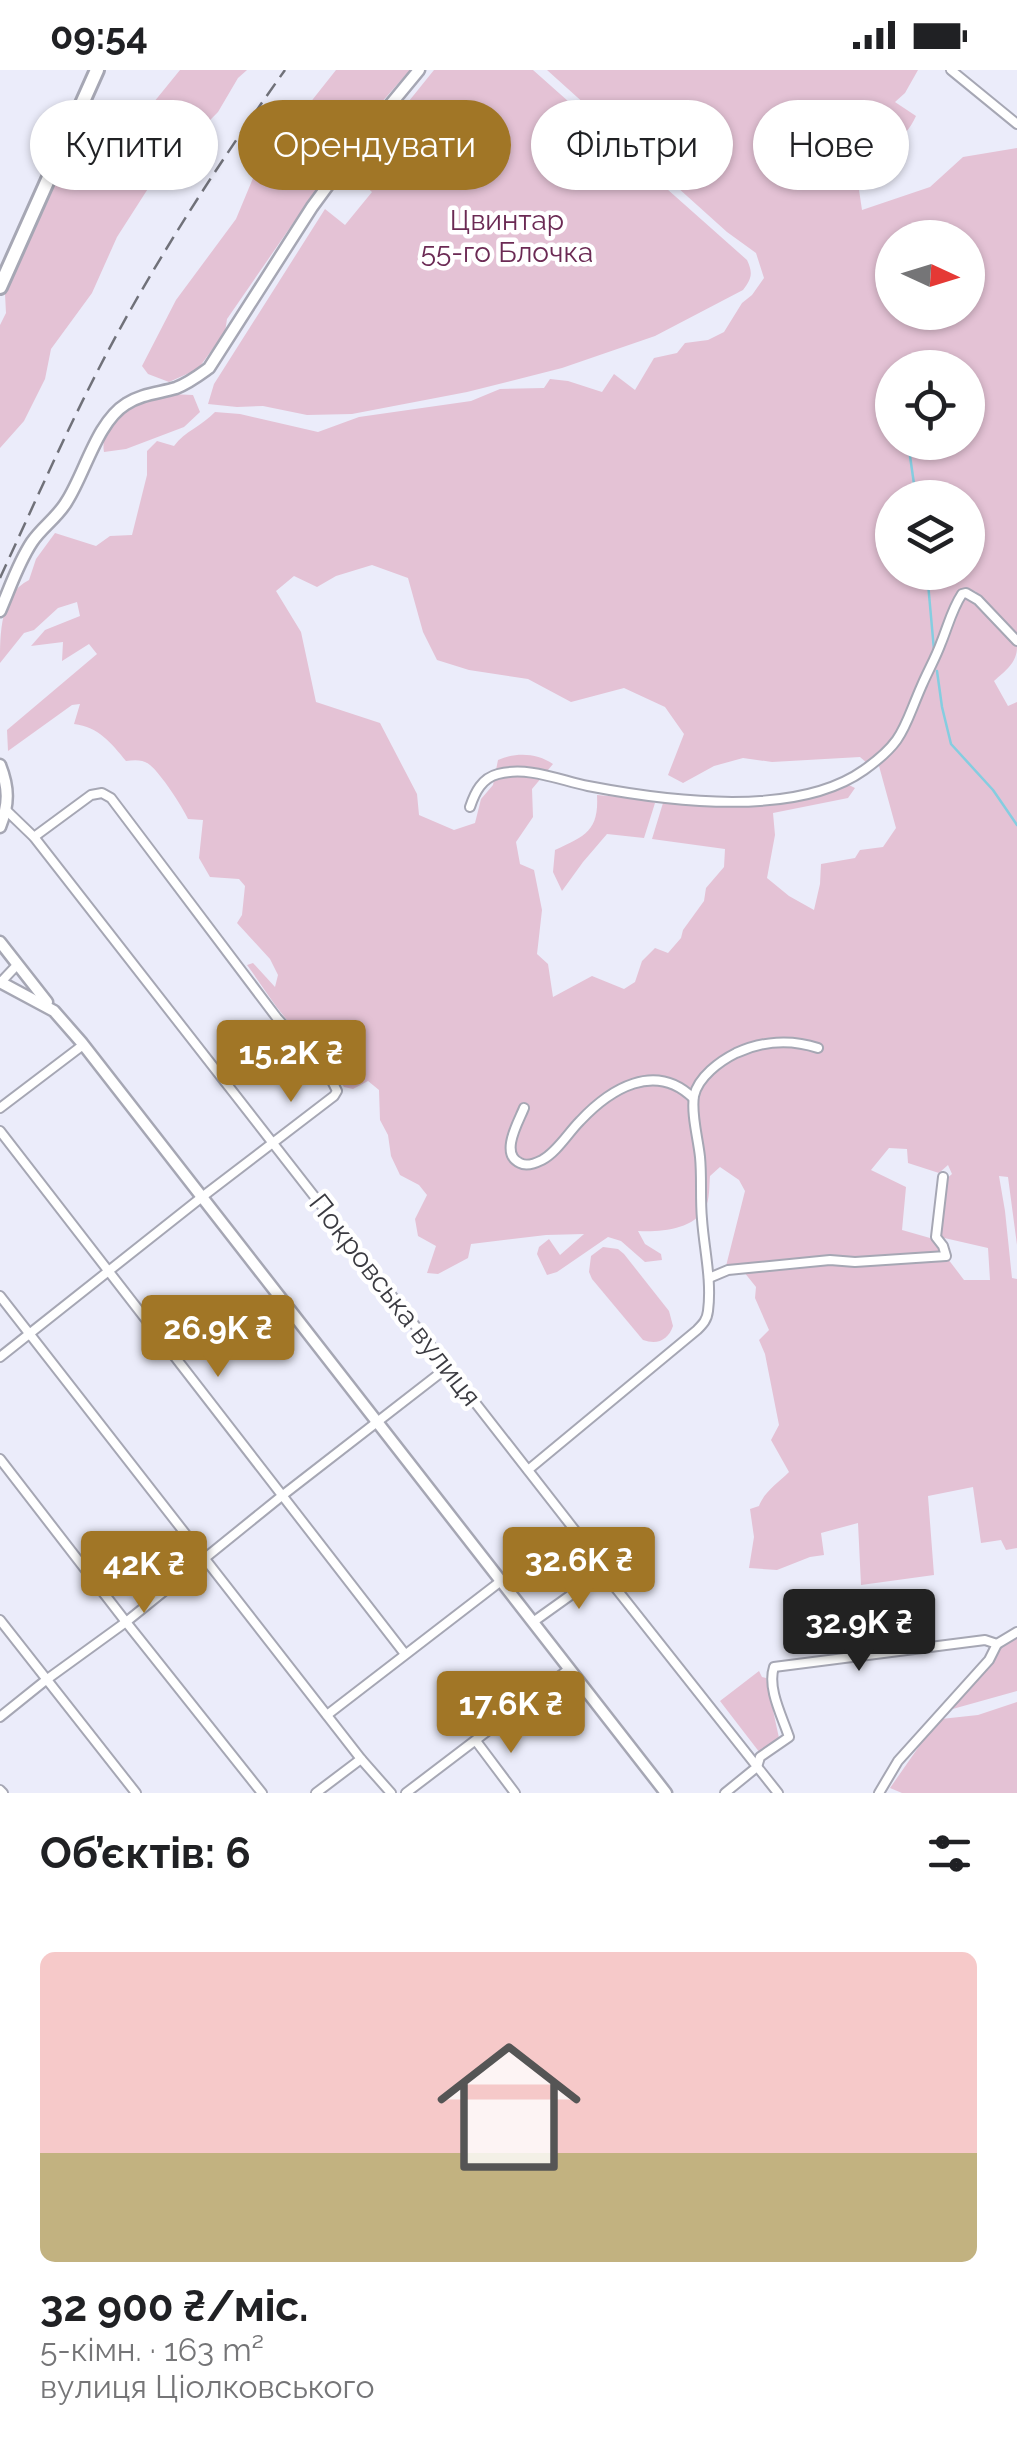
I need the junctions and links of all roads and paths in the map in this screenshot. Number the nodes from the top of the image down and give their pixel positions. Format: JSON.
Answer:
{"nodes":[{"id":1,"x":96,"y":70,"type":"edge"},
{"id":2,"x":418,"y":70,"type":"edge"},
{"id":3,"x":951,"y":70,"type":"edge"},
{"id":4,"x":1017,"y":124,"type":"edge"},
{"id":5,"x":0,"y":287,"type":"edge"},
{"id":6,"x":0,"y":612,"type":"edge"},
{"id":7,"x":1017,"y":641,"type":"edge"},
{"id":8,"x":0,"y":765,"type":"edge"},
{"id":9,"x":470,"y":807,"type":"dead end"},
{"id":10,"x":6,"y":810,"type":"junction"},
{"id":11,"x":0,"y":827,"type":"edge"},
{"id":12,"x":34,"y":837,"type":"junction"},
{"id":13,"x":0,"y":942,"type":"edge"},
{"id":14,"x":18,"y":965,"type":"junction"},
{"id":15,"x":0,"y":982,"type":"edge"},
{"id":16,"x":54,"y":1011,"type":"junction"},
{"id":17,"x":83,"y":1045,"type":"junction"},
{"id":18,"x":818,"y":1048,"type":"dead end"},
{"id":19,"x":694,"y":1098,"type":"junction"},
{"id":20,"x":0,"y":1108,"type":"edge"},
{"id":21,"x":524,"y":1108,"type":"dead end"},
{"id":22,"x":0,"y":1130,"type":"edge"},
{"id":23,"x":272,"y":1143,"type":"junction"},
{"id":24,"x":943,"y":1177,"type":"dead end"},
{"id":25,"x":202,"y":1197,"type":"junction"},
{"id":26,"x":110,"y":1270,"type":"junction"},
{"id":27,"x":708,"y":1278,"type":"junction"},
{"id":28,"x":0,"y":1296,"type":"edge"},
{"id":29,"x":29,"y":1333,"type":"junction"},
{"id":30,"x":0,"y":1358,"type":"edge"},
{"id":31,"x":448,"y":1367,"type":"junction"},
{"id":32,"x":376,"y":1422,"type":"junction"},
{"id":33,"x":0,"y":1459,"type":"edge"},
{"id":34,"x":528,"y":1470,"type":"junction"},
{"id":35,"x":283,"y":1494,"type":"junction"},
{"id":36,"x":205,"y":1559,"type":"junction"},
{"id":37,"x":603,"y":1572,"type":"junction"},
{"id":38,"x":501,"y":1581,"type":"junction"},
{"id":39,"x":0,"y":1620,"type":"edge"},
{"id":40,"x":126,"y":1622,"type":"junction"},
{"id":41,"x":533,"y":1622,"type":"junction"},
{"id":42,"x":1017,"y":1632,"type":"edge"},
{"id":43,"x":998,"y":1644,"type":"junction"},
{"id":44,"x":405,"y":1654,"type":"junction"},
{"id":45,"x":569,"y":1669,"type":"junction"},
{"id":46,"x":46,"y":1680,"type":"junction"},
{"id":47,"x":327,"y":1714,"type":"junction"},
{"id":48,"x":0,"y":1718,"type":"edge"},
{"id":49,"x":476,"y":1741,"type":"junction"},
{"id":50,"x":360,"y":1759,"type":"junction"},
{"id":51,"x":756,"y":1768,"type":"junction"},
{"id":52,"x":136,"y":1793,"type":"edge"},
{"id":53,"x":262,"y":1793,"type":"edge"},
{"id":54,"x":316,"y":1793,"type":"edge"},
{"id":55,"x":391,"y":1793,"type":"edge"},
{"id":56,"x":406,"y":1793,"type":"edge"},
{"id":57,"x":515,"y":1793,"type":"edge"},
{"id":58,"x":666,"y":1793,"type":"edge"},
{"id":59,"x":724,"y":1793,"type":"edge"},
{"id":60,"x":778,"y":1793,"type":"edge"},
{"id":61,"x":879,"y":1793,"type":"edge"}],
"edges":[{"from":1,"to":5,"type":"main road"},
{"from":2,"to":6,"type":"street"},
{"from":3,"to":4,"type":"street"},
{"from":7,"to":9,"type":"street"},
{"from":8,"to":10,"type":"street"},
{"from":10,"to":11,"type":"street"},
{"from":10,"to":12,"type":"street","name":"Покровська вулиця"},
{"from":12,"to":23,"type":"street","name":"Покровська вулиця"},
{"from":12,"to":23,"type":"street"},
{"from":13,"to":14,"type":"street"},
{"from":14,"to":15,"type":"street"},
{"from":14,"to":16,"type":"street"},
{"from":15,"to":16,"type":"street"},
{"from":16,"to":17,"type":"street"},
{"from":17,"to":20,"type":"street"},
{"from":17,"to":25,"type":"street"},
{"from":18,"to":19,"type":"street"},
{"from":19,"to":21,"type":"street"},
{"from":19,"to":27,"type":"street"},
{"from":22,"to":26,"type":"street"},
{"from":23,"to":25,"type":"street"},
{"from":23,"to":31,"type":"street","name":"Покровська вулиця"},
{"from":24,"to":27,"type":"street"},
{"from":25,"to":26,"type":"street"},
{"from":25,"to":32,"type":"street"},
{"from":26,"to":29,"type":"street"},
{"from":26,"to":35,"type":"street"},
{"from":27,"to":34,"type":"street"},
{"from":28,"to":29,"type":"street"},
{"from":29,"to":30,"type":"street"},
{"from":29,"to":36,"type":"street"},
{"from":31,"to":32,"type":"street"},
{"from":31,"to":34,"type":"street","name":"Покровська вулиця"},
{"from":32,"to":35,"type":"street"},
{"from":32,"to":38,"type":"street"},
{"from":33,"to":40,"type":"street"},
{"from":34,"to":37,"type":"street","name":"Покровська вулиця"},
{"from":35,"to":36,"type":"street"},
{"from":35,"to":44,"type":"street"},
{"from":36,"to":40,"type":"street"},
{"from":36,"to":47,"type":"street"},
{"from":37,"to":41,"type":"street"},
{"from":37,"to":51,"type":"street","name":"Покровська вулиця"},
{"from":38,"to":41,"type":"street"},
{"from":38,"to":44,"type":"street"},
{"from":39,"to":46,"type":"street"},
{"from":40,"to":46,"type":"street"},
{"from":40,"to":53,"type":"street"},
{"from":41,"to":45,"type":"street"},
{"from":42,"to":43,"type":"street"},
{"from":43,"to":51,"type":"street"},
{"from":43,"to":61,"type":"street"},
{"from":44,"to":47,"type":"street"},
{"from":45,"to":49,"type":"street"},
{"from":45,"to":58,"type":"street"},
{"from":46,"to":48,"type":"street"},
{"from":46,"to":52,"type":"street"},
{"from":47,"to":50,"type":"street"},
{"from":49,"to":56,"type":"street"},
{"from":49,"to":57,"type":"street"},
{"from":50,"to":54,"type":"street"},
{"from":50,"to":55,"type":"street"},
{"from":51,"to":59,"type":"street"},
{"from":51,"to":60,"type":"street","name":"Покровська вулиця"}]}
